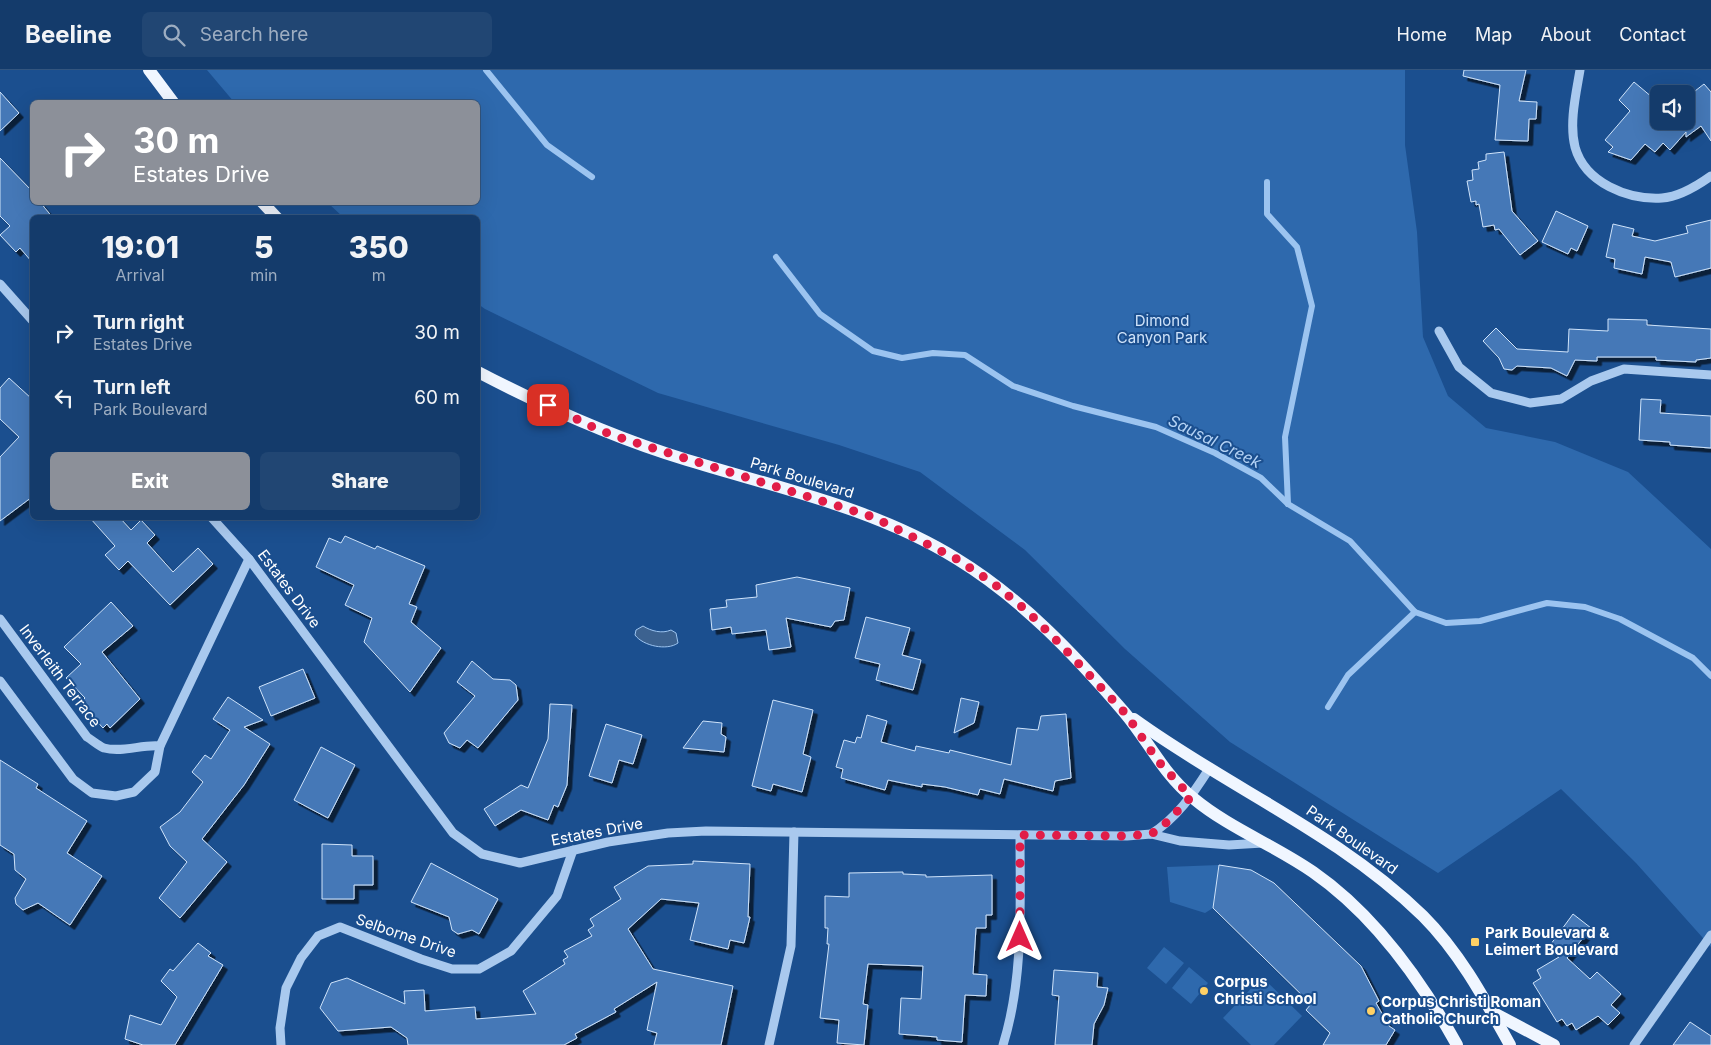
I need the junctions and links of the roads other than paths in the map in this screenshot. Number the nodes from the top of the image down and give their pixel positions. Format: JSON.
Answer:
{"nodes":[{"id":1,"x":149,"y":70,"type":"edge"},
{"id":2,"x":1580,"y":70,"type":"edge"},
{"id":3,"x":172,"y":100,"type":"edge"},
{"id":4,"x":1711,"y":176,"type":"edge"},
{"id":5,"x":265,"y":205,"type":"edge"},
{"id":6,"x":274,"y":215,"type":"edge"},
{"id":7,"x":0,"y":284,"type":"edge"},
{"id":8,"x":30,"y":318,"type":"edge"},
{"id":9,"x":1439,"y":331,"type":"dead end"},
{"id":10,"x":480,"y":373,"type":"edge"},
{"id":11,"x":1711,"y":374,"type":"edge"},
{"id":12,"x":214,"y":520,"type":"edge"},
{"id":13,"x":249,"y":559,"type":"junction"},
{"id":14,"x":0,"y":619,"type":"edge"},
{"id":15,"x":0,"y":681,"type":"edge"},
{"id":16,"x":1126,"y":714,"type":"junction"},
{"id":17,"x":160,"y":746,"type":"junction"},
{"id":18,"x":1209,"y":769,"type":"junction"},
{"id":19,"x":1191,"y":797,"type":"junction"},
{"id":20,"x":794,"y":832,"type":"junction"},
{"id":21,"x":1151,"y":834,"type":"junction"},
{"id":22,"x":1020,"y":835,"type":"junction"},
{"id":23,"x":1265,"y":842,"type":"junction"},
{"id":24,"x":574,"y":850,"type":"junction"},
{"id":25,"x":1711,"y":935,"type":"edge"},
{"id":26,"x":1492,"y":1012,"type":"junction"},
{"id":27,"x":281,"y":1045,"type":"edge"},
{"id":28,"x":769,"y":1045,"type":"edge"},
{"id":29,"x":1003,"y":1045,"type":"edge"},
{"id":30,"x":1457,"y":1045,"type":"edge"},
{"id":31,"x":1510,"y":1045,"type":"edge"},
{"id":32,"x":1554,"y":1045,"type":"edge"},
{"id":33,"x":1634,"y":1045,"type":"edge"}],
"edges":[{"from":1,"to":3,"type":"main road"},
{"from":2,"to":4,"type":"street"},
{"from":5,"to":6,"type":"main road"},
{"from":7,"to":8,"type":"street"},
{"from":9,"to":11,"type":"street"},
{"from":10,"to":16,"type":"main road","name":"Park Boulevard"},
{"from":12,"to":13,"type":"street","name":"Estates Drive"},
{"from":13,"to":17,"type":"street"},
{"from":13,"to":24,"type":"street","name":"Estates Drive"},
{"from":14,"to":17,"type":"street","name":"Inverleith Terrace"},
{"from":15,"to":17,"type":"street"},
{"from":16,"to":18,"type":"main road","name":"Park Boulevard"},
{"from":16,"to":19,"type":"main road","name":"Park Boulevard"},
{"from":18,"to":19,"type":"street"},
{"from":18,"to":26,"type":"main road","name":"Park Boulevard"},
{"from":19,"to":21,"type":"street"},
{"from":19,"to":23,"type":"main road","name":"Park Boulevard"},
{"from":20,"to":22,"type":"street","name":"Estates Drive"},
{"from":20,"to":24,"type":"street","name":"Estates Drive"},
{"from":20,"to":28,"type":"street"},
{"from":21,"to":22,"type":"street","name":"Estates Drive"},
{"from":21,"to":23,"type":"street","name":"Estates Drive"},
{"from":22,"to":29,"type":"street"},
{"from":23,"to":30,"type":"main road","name":"Park Boulevard"},
{"from":24,"to":27,"type":"street","name":"Selborne Drive"},
{"from":25,"to":33,"type":"street"},
{"from":26,"to":31,"type":"main road","name":"Park Boulevard"},
{"from":26,"to":32,"type":"main road"}]}
